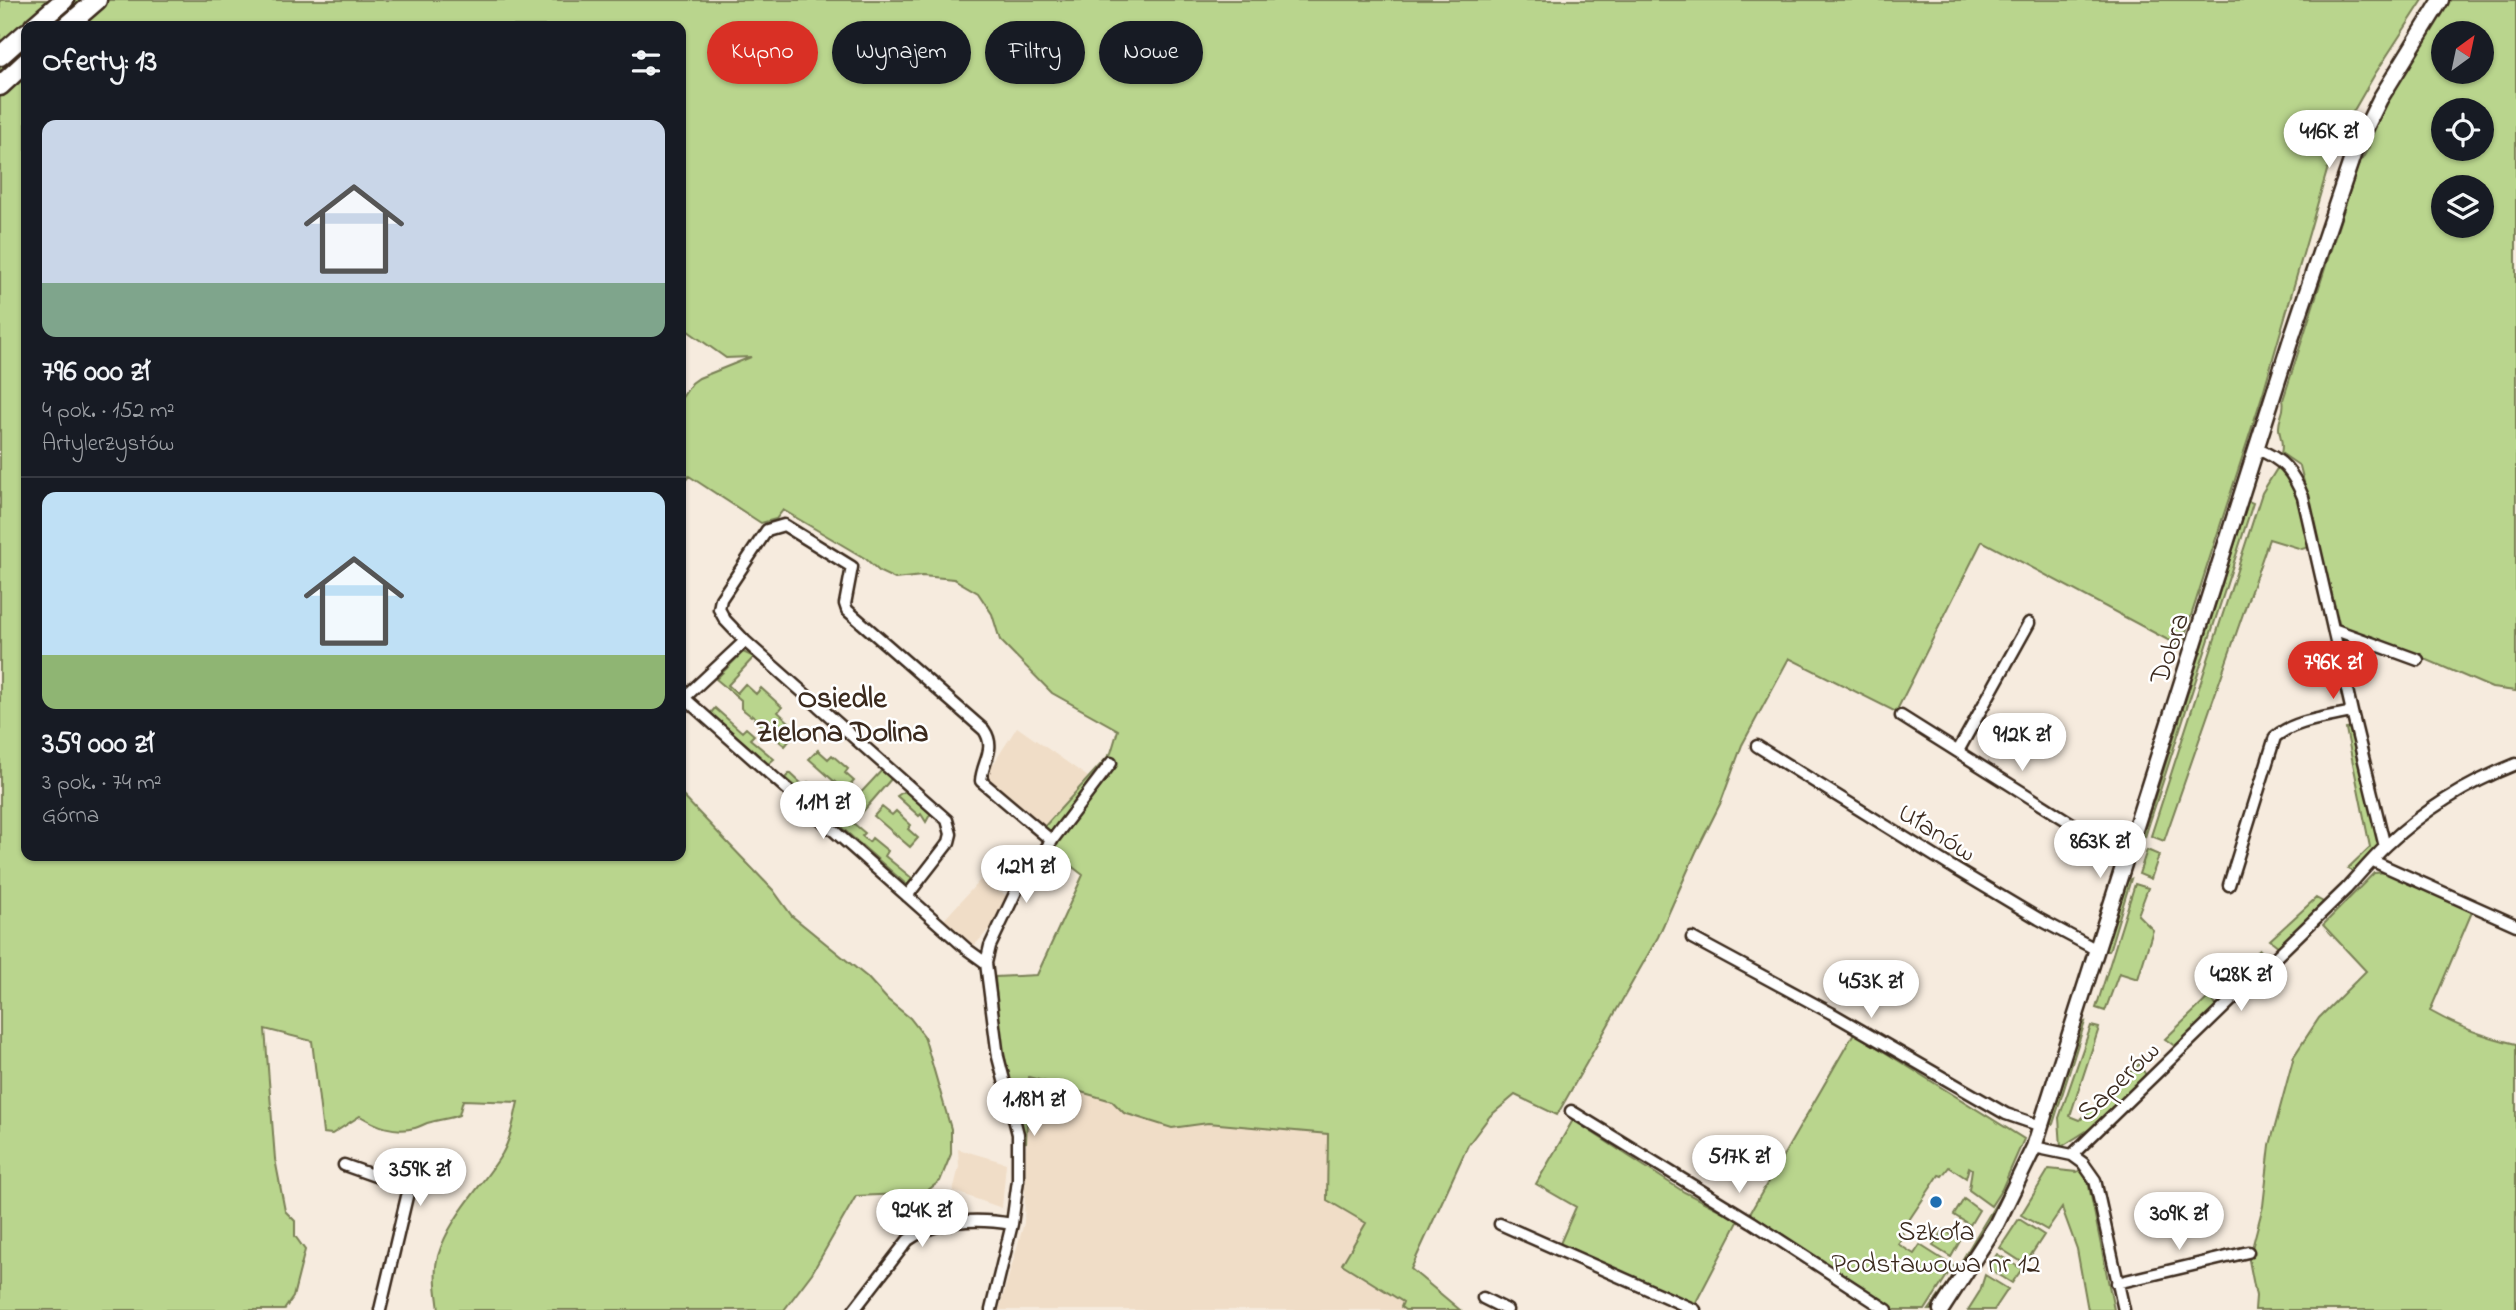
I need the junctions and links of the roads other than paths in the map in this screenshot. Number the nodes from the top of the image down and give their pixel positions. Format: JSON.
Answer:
{"nodes":[{"id":1,"x":64,"y":0,"type":"edge"},
{"id":2,"x":97,"y":0,"type":"edge"},
{"id":3,"x":2441,"y":0,"type":"edge"},
{"id":4,"x":40,"y":21,"type":"edge"},
{"id":5,"x":73,"y":21,"type":"edge"},
{"id":6,"x":21,"y":37,"type":"edge"},
{"id":7,"x":0,"y":56,"type":"edge"},
{"id":8,"x":21,"y":67,"type":"edge"},
{"id":9,"x":0,"y":86,"type":"edge"},
{"id":10,"x":2257,"y":449,"type":"junction"},
{"id":11,"x":2029,"y":623,"type":"dead end"},
{"id":12,"x":2333,"y":629,"type":"junction"},
{"id":13,"x":745,"y":642,"type":"junction"},
{"id":14,"x":2418,"y":660,"type":"dead end"},
{"id":15,"x":686,"y":693,"type":"edge"},
{"id":16,"x":686,"y":700,"type":"edge"},
{"id":17,"x":2352,"y":712,"type":"junction"},
{"id":18,"x":1902,"y":716,"type":"dead end"},
{"id":19,"x":1757,"y":746,"type":"dead end"},
{"id":20,"x":1958,"y":751,"type":"junction"},
{"id":21,"x":1111,"y":763,"type":"dead end"},
{"id":22,"x":2516,"y":764,"type":"edge"},
{"id":23,"x":1052,"y":841,"type":"junction"},
{"id":24,"x":2385,"y":847,"type":"junction"},
{"id":25,"x":2125,"y":857,"type":"junction"},
{"id":26,"x":2373,"y":861,"type":"junction"},
{"id":27,"x":2229,"y":885,"type":"dead end"},
{"id":28,"x":907,"y":896,"type":"junction"},
{"id":29,"x":2516,"y":925,"type":"edge"},
{"id":30,"x":1692,"y":938,"type":"dead end"},
{"id":31,"x":2097,"y":950,"type":"junction"},
{"id":32,"x":986,"y":963,"type":"junction"},
{"id":33,"x":1571,"y":1111,"type":"dead end"},
{"id":34,"x":2041,"y":1126,"type":"junction"},
{"id":35,"x":2034,"y":1147,"type":"junction"},
{"id":36,"x":2073,"y":1154,"type":"junction"},
{"id":37,"x":344,"y":1165,"type":"dead end"},
{"id":38,"x":1012,"y":1224,"type":"junction"},
{"id":39,"x":1500,"y":1224,"type":"dead end"},
{"id":40,"x":2248,"y":1252,"type":"dead end"},
{"id":41,"x":2118,"y":1283,"type":"junction"},
{"id":42,"x":1482,"y":1298,"type":"dead end"},
{"id":43,"x":1688,"y":1309,"type":"edge"},
{"id":44,"x":380,"y":1310,"type":"edge"},
{"id":45,"x":854,"y":1310,"type":"edge"},
{"id":46,"x":991,"y":1310,"type":"edge"},
{"id":47,"x":1507,"y":1310,"type":"edge"},
{"id":48,"x":1887,"y":1310,"type":"edge"},
{"id":49,"x":1941,"y":1310,"type":"edge"},
{"id":50,"x":2124,"y":1310,"type":"edge"}],
"edges":[{"from":1,"to":4,"type":"highway"},
{"from":2,"to":5,"type":"highway"},
{"from":3,"to":10,"type":"street","name":"Dobra"},
{"from":6,"to":7,"type":"highway"},
{"from":8,"to":9,"type":"highway"},
{"from":10,"to":12,"type":"street"},
{"from":10,"to":25,"type":"street","name":"Dobra"},
{"from":11,"to":20,"type":"street"},
{"from":12,"to":14,"type":"street"},
{"from":12,"to":17,"type":"street"},
{"from":13,"to":15,"type":"street"},
{"from":13,"to":23,"type":"street"},
{"from":13,"to":28,"type":"street"},
{"from":16,"to":28,"type":"street"},
{"from":17,"to":24,"type":"street"},
{"from":17,"to":27,"type":"street"},
{"from":18,"to":20,"type":"street"},
{"from":19,"to":31,"type":"street","name":"Ułanów"},
{"from":20,"to":25,"type":"street"},
{"from":21,"to":23,"type":"street"},
{"from":22,"to":24,"type":"street","name":"Saperów"},
{"from":23,"to":32,"type":"street"},
{"from":24,"to":26,"type":"street","name":"Saperów"},
{"from":25,"to":31,"type":"street","name":"Dobra"},
{"from":26,"to":29,"type":"street"},
{"from":26,"to":36,"type":"street","name":"Saperów"},
{"from":28,"to":32,"type":"street"},
{"from":30,"to":34,"type":"street"},
{"from":31,"to":34,"type":"street","name":"Dobra"},
{"from":32,"to":38,"type":"street"},
{"from":33,"to":48,"type":"street"},
{"from":34,"to":35,"type":"street","name":"Dobra"},
{"from":35,"to":36,"type":"street"},
{"from":35,"to":49,"type":"street","name":"Dobra"},
{"from":36,"to":41,"type":"street"},
{"from":37,"to":44,"type":"street"},
{"from":38,"to":45,"type":"street"},
{"from":38,"to":46,"type":"street"},
{"from":39,"to":43,"type":"street"},
{"from":40,"to":41,"type":"street"},
{"from":41,"to":50,"type":"street"},
{"from":42,"to":47,"type":"street"}]}
